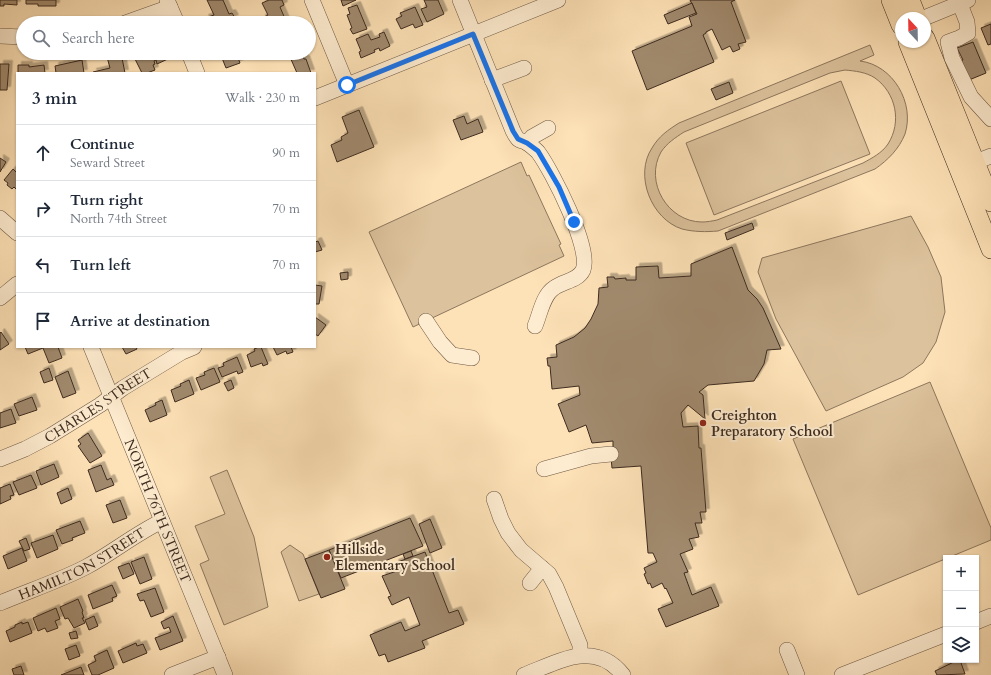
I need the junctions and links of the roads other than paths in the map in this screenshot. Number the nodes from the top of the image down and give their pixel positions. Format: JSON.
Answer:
{"nodes":[{"id":1,"x":312,"y":0,"type":"edge"},
{"id":2,"x":460,"y":0,"type":"edge"},
{"id":3,"x":558,"y":0,"type":"edge"},
{"id":4,"x":891,"y":0,"type":"edge"},
{"id":5,"x":910,"y":0,"type":"edge"},
{"id":6,"x":964,"y":2,"type":"edge"},
{"id":7,"x":169,"y":4,"type":"edge"},
{"id":8,"x":896,"y":12,"type":"edge"},
{"id":9,"x":915,"y":12,"type":"edge"},
{"id":10,"x":931,"y":15,"type":"edge"},
{"id":11,"x":141,"y":16,"type":"edge"},
{"id":12,"x":174,"y":16,"type":"edge"},
{"id":13,"x":473,"y":34,"type":"junction"},
{"id":14,"x":0,"y":36,"type":"edge"},
{"id":15,"x":16,"y":37,"type":"edge"},
{"id":16,"x":911,"y":48,"type":"edge"},
{"id":17,"x":929,"y":48,"type":"edge"},
{"id":18,"x":192,"y":60,"type":"edge"},
{"id":19,"x":524,"y":68,"type":"dead end"},
{"id":20,"x":197,"y":72,"type":"edge"},
{"id":21,"x":492,"y":80,"type":"junction"},
{"id":22,"x":347,"y":85,"type":"junction"},
{"id":23,"x":316,"y":98,"type":"edge"},
{"id":24,"x":991,"y":119,"type":"edge"},
{"id":25,"x":548,"y":128,"type":"dead end"},
{"id":26,"x":522,"y":141,"type":"junction"},
{"id":27,"x":975,"y":162,"type":"edge"},
{"id":28,"x":991,"y":202,"type":"edge"},
{"id":29,"x":0,"y":218,"type":"edge"},
{"id":30,"x":16,"y":232,"type":"edge"},
{"id":31,"x":991,"y":249,"type":"edge"},
{"id":32,"x":16,"y":285,"type":"edge"},
{"id":33,"x":0,"y":298,"type":"edge"},
{"id":34,"x":426,"y":321,"type":"dead end"},
{"id":35,"x":536,"y":326,"type":"dead end"},
{"id":36,"x":91,"y":348,"type":"edge"},
{"id":37,"x":192,"y":348,"type":"edge"},
{"id":38,"x":472,"y":358,"type":"dead end"},
{"id":39,"x":111,"y":397,"type":"junction"},
{"id":40,"x":611,"y":454,"type":"dead end"},
{"id":41,"x":0,"y":459,"type":"edge"},
{"id":42,"x":544,"y":469,"type":"dead end"},
{"id":43,"x":494,"y":499,"type":"dead end"},
{"id":44,"x":162,"y":521,"type":"junction"},
{"id":45,"x":542,"y":568,"type":"junction"},
{"id":46,"x":530,"y":583,"type":"dead end"},
{"id":47,"x":0,"y":603,"type":"edge"},
{"id":48,"x":991,"y":616,"type":"edge"},
{"id":49,"x":979,"y":621,"type":"edge"},
{"id":50,"x":943,"y":635,"type":"edge"},
{"id":51,"x":786,"y":650,"type":"dead end"},
{"id":52,"x":580,"y":655,"type":"junction"},
{"id":53,"x":218,"y":657,"type":"junction"},
{"id":54,"x":172,"y":675,"type":"edge"},
{"id":55,"x":225,"y":675,"type":"edge"},
{"id":56,"x":524,"y":675,"type":"edge"},
{"id":57,"x":623,"y":675,"type":"edge"},
{"id":58,"x":796,"y":675,"type":"edge"},
{"id":59,"x":842,"y":675,"type":"edge"}],
"edges":[{"from":1,"to":22,"type":"street"},
{"from":2,"to":13,"type":"street"},
{"from":3,"to":13,"type":"street"},
{"from":4,"to":8,"type":"main road"},
{"from":5,"to":9,"type":"main road"},
{"from":6,"to":10,"type":"street"},
{"from":6,"to":24,"type":"street"},
{"from":7,"to":11,"type":"street"},
{"from":7,"to":12,"type":"street"},
{"from":13,"to":21,"type":"street"},
{"from":13,"to":22,"type":"street"},
{"from":14,"to":15,"type":"street"},
{"from":16,"to":27,"type":"main road"},
{"from":17,"to":27,"type":"main road"},
{"from":18,"to":20,"type":"street"},
{"from":19,"to":21,"type":"street"},
{"from":21,"to":26,"type":"street"},
{"from":22,"to":23,"type":"street"},
{"from":25,"to":26,"type":"street"},
{"from":26,"to":35,"type":"street"},
{"from":27,"to":28,"type":"main road"},
{"from":27,"to":31,"type":"main road"},
{"from":29,"to":30,"type":"street"},
{"from":32,"to":33,"type":"street"},
{"from":34,"to":38,"type":"street"},
{"from":36,"to":39,"type":"street","name":"NORTH 76TH STREET"},
{"from":37,"to":39,"type":"street","name":"CHARLES STREET"},
{"from":39,"to":41,"type":"street","name":"CHARLES STREET"},
{"from":39,"to":44,"type":"street","name":"NORTH 76TH STREET"},
{"from":40,"to":42,"type":"street"},
{"from":43,"to":45,"type":"street"},
{"from":44,"to":47,"type":"street","name":"HAMILTON STREET"},
{"from":44,"to":53,"type":"street","name":"NORTH 76TH STREET"},
{"from":45,"to":46,"type":"street"},
{"from":45,"to":52,"type":"street"},
{"from":48,"to":49,"type":"street"},
{"from":50,"to":59,"type":"street"},
{"from":51,"to":58,"type":"street"},
{"from":52,"to":56,"type":"street"},
{"from":52,"to":57,"type":"street"},
{"from":53,"to":54,"type":"street"},
{"from":53,"to":55,"type":"street","name":"NORTH 76TH STREET"}]}
